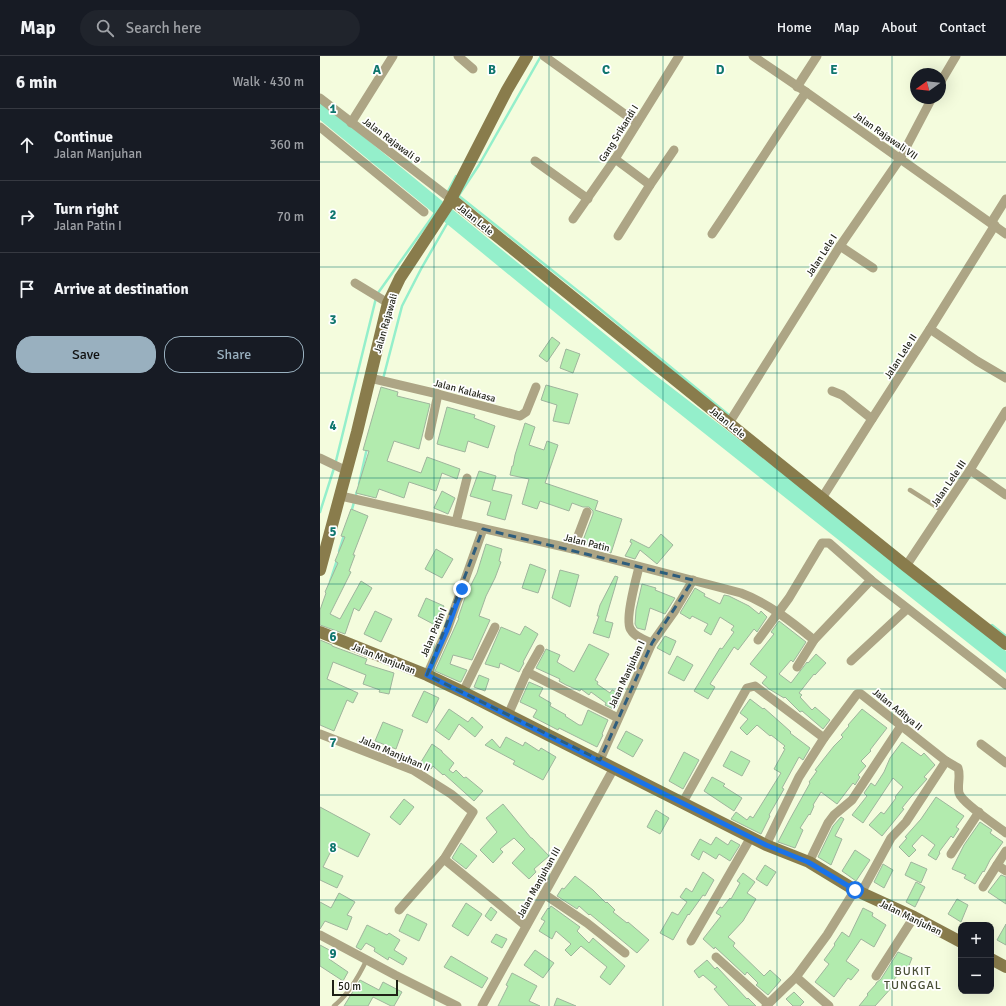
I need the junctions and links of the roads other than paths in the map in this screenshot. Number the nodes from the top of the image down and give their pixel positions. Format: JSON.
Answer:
{"nodes":[{"id":1,"x":392,"y":56,"type":"edge"},
{"id":2,"x":458,"y":56,"type":"edge"},
{"id":3,"x":528,"y":56,"type":"edge"},
{"id":4,"x":544,"y":56,"type":"edge"},
{"id":5,"x":679,"y":56,"type":"edge"},
{"id":6,"x":753,"y":56,"type":"edge"},
{"id":7,"x":817,"y":56,"type":"edge"},
{"id":8,"x":956,"y":56,"type":"edge"},
{"id":9,"x":473,"y":69,"type":"dead end"},
{"id":10,"x":946,"y":73,"type":"edge"},
{"id":11,"x":797,"y":87,"type":"junction"},
{"id":12,"x":806,"y":92,"type":"junction"},
{"id":13,"x":320,"y":98,"type":"edge"},
{"id":14,"x":929,"y":104,"type":"edge"},
{"id":15,"x":351,"y":123,"type":"junction"},
{"id":16,"x":637,"y":123,"type":"junction"},
{"id":17,"x":320,"y":127,"type":"edge"},
{"id":18,"x":674,"y":150,"type":"dead end"},
{"id":19,"x":615,"y":159,"type":"junction"},
{"id":20,"x":900,"y":159,"type":"junction"},
{"id":21,"x":535,"y":160,"type":"dead end"},
{"id":22,"x":650,"y":185,"type":"junction"},
{"id":23,"x":588,"y":199,"type":"junction"},
{"id":24,"x":1006,"y":199,"type":"edge"},
{"id":25,"x":450,"y":202,"type":"junction"},
{"id":26,"x":424,"y":212,"type":"dead end"},
{"id":27,"x":573,"y":219,"type":"dead end"},
{"id":28,"x":993,"y":224,"type":"junction"},
{"id":29,"x":712,"y":234,"type":"dead end"},
{"id":30,"x":1006,"y":234,"type":"edge"},
{"id":31,"x":618,"y":236,"type":"dead end"},
{"id":32,"x":840,"y":246,"type":"junction"},
{"id":33,"x":873,"y":268,"type":"dead end"},
{"id":34,"x":355,"y":283,"type":"dead end"},
{"id":35,"x":388,"y":303,"type":"junction"},
{"id":36,"x":930,"y":329,"type":"junction"},
{"id":37,"x":370,"y":378,"type":"junction"},
{"id":38,"x":1006,"y":378,"type":"edge"},
{"id":39,"x":536,"y":387,"type":"dead end"},
{"id":40,"x":832,"y":391,"type":"dead end"},
{"id":41,"x":438,"y":394,"type":"junction"},
{"id":42,"x":1006,"y":411,"type":"edge"},
{"id":43,"x":872,"y":419,"type":"junction"},
{"id":44,"x":729,"y":423,"type":"junction"},
{"id":45,"x":429,"y":436,"type":"dead end"},
{"id":46,"x":320,"y":458,"type":"edge"},
{"id":47,"x":970,"y":470,"type":"junction"},
{"id":48,"x":347,"y":471,"type":"junction"},
{"id":49,"x":467,"y":478,"type":"dead end"},
{"id":50,"x":910,"y":490,"type":"dead end"},
{"id":51,"x":1006,"y":495,"type":"edge"},
{"id":52,"x":341,"y":496,"type":"junction"},
{"id":53,"x":822,"y":498,"type":"junction"},
{"id":54,"x":943,"y":511,"type":"junction"},
{"id":55,"x":588,"y":512,"type":"dead end"},
{"id":56,"x":456,"y":522,"type":"junction"},
{"id":57,"x":483,"y":529,"type":"junction"},
{"id":58,"x":573,"y":549,"type":"junction"},
{"id":59,"x":906,"y":566,"type":"junction"},
{"id":60,"x":639,"y":567,"type":"junction"},
{"id":61,"x":320,"y":570,"type":"edge"},
{"id":62,"x":693,"y":580,"type":"junction"},
{"id":63,"x":871,"y":580,"type":"junction"},
{"id":64,"x":907,"y":609,"type":"junction"},
{"id":65,"x":778,"y":613,"type":"junction"},
{"id":66,"x":495,"y":627,"type":"dead end"},
{"id":67,"x":320,"y":632,"type":"edge"},
{"id":68,"x":758,"y":640,"type":"dead end"},
{"id":69,"x":814,"y":640,"type":"junction"},
{"id":70,"x":652,"y":643,"type":"junction"},
{"id":71,"x":1006,"y":644,"type":"edge"},
{"id":72,"x":540,"y":649,"type":"dead end"},
{"id":73,"x":851,"y":661,"type":"dead end"},
{"id":74,"x":797,"y":667,"type":"dead end"},
{"id":75,"x":527,"y":672,"type":"junction"},
{"id":76,"x":427,"y":675,"type":"junction"},
{"id":77,"x":1006,"y":685,"type":"edge"},
{"id":78,"x":463,"y":692,"type":"junction"},
{"id":79,"x":508,"y":715,"type":"junction"},
{"id":80,"x":618,"y":718,"type":"junction"},
{"id":81,"x":901,"y":726,"type":"junction"},
{"id":82,"x":320,"y":734,"type":"edge"},
{"id":83,"x":824,"y":738,"type":"junction"},
{"id":84,"x":981,"y":744,"type":"dead end"},
{"id":85,"x":600,"y":760,"type":"junction"},
{"id":86,"x":946,"y":761,"type":"junction"},
{"id":87,"x":1006,"y":763,"type":"edge"},
{"id":88,"x":614,"y":768,"type":"junction"},
{"id":89,"x":683,"y":802,"type":"junction"},
{"id":90,"x":979,"y":812,"type":"junction"},
{"id":91,"x":1006,"y":833,"type":"edge"},
{"id":92,"x":751,"y":837,"type":"junction"},
{"id":93,"x":766,"y":845,"type":"junction"},
{"id":94,"x":1006,"y":851,"type":"edge"},
{"id":95,"x":951,"y":854,"type":"dead end"},
{"id":96,"x":444,"y":859,"type":"junction"},
{"id":97,"x":808,"y":862,"type":"junction"},
{"id":98,"x":997,"y":865,"type":"junction"},
{"id":99,"x":1006,"y":871,"type":"edge"},
{"id":100,"x":983,"y":887,"type":"dead end"},
{"id":101,"x":858,"y":891,"type":"junction"},
{"id":102,"x":544,"y":894,"type":"junction"},
{"id":103,"x":399,"y":910,"type":"dead end"},
{"id":104,"x":914,"y":917,"type":"junction"},
{"id":105,"x":526,"y":926,"type":"junction"},
{"id":106,"x":320,"y":934,"type":"edge"},
{"id":107,"x":958,"y":940,"type":"edge"},
{"id":108,"x":690,"y":941,"type":"dead end"},
{"id":109,"x":625,"y":953,"type":"dead end"},
{"id":110,"x":716,"y":957,"type":"dead end"},
{"id":111,"x":367,"y":959,"type":"junction"},
{"id":112,"x":994,"y":960,"type":"edge"},
{"id":113,"x":1006,"y":967,"type":"edge"},
{"id":114,"x":876,"y":976,"type":"dead end"},
{"id":115,"x":796,"y":977,"type":"junction"},
{"id":116,"x":767,"y":1005,"type":"edge"},
{"id":117,"x":334,"y":1006,"type":"edge"},
{"id":118,"x":457,"y":1006,"type":"edge"},
{"id":119,"x":482,"y":1006,"type":"edge"},
{"id":120,"x":829,"y":1006,"type":"edge"}],
"edges":[{"from":1,"to":15,"type":"street"},
{"from":2,"to":9,"type":"street"},
{"from":3,"to":25,"type":"main road","name":"Jalan Rajawali"},
{"from":4,"to":16,"type":"street"},
{"from":5,"to":16,"type":"street","name":"Gang Srikandi I"},
{"from":6,"to":11,"type":"street","name":"Jalan Rajawali VII"},
{"from":7,"to":11,"type":"street"},
{"from":8,"to":10,"type":"street"},
{"from":11,"to":12,"type":"street","name":"Jalan Rajawali VII"},
{"from":12,"to":20,"type":"street","name":"Jalan Rajawali VII"},
{"from":12,"to":29,"type":"street"},
{"from":13,"to":15,"type":"street","name":"Jalan Rajawali 9"},
{"from":14,"to":20,"type":"street","name":"Jalan Lele I"},
{"from":15,"to":25,"type":"street","name":"Jalan Rajawali 9"},
{"from":16,"to":19,"type":"street","name":"Gang Srikandi I"},
{"from":17,"to":26,"type":"street"},
{"from":18,"to":22,"type":"street"},
{"from":19,"to":22,"type":"street"},
{"from":19,"to":23,"type":"street","name":"Gang Srikandi I"},
{"from":20,"to":28,"type":"street","name":"Jalan Rajawali VII"},
{"from":20,"to":32,"type":"street","name":"Jalan Lele I"},
{"from":21,"to":23,"type":"street"},
{"from":22,"to":31,"type":"street"},
{"from":23,"to":27,"type":"street","name":"Gang Srikandi I"},
{"from":24,"to":28,"type":"street","name":"Jalan Lele II"},
{"from":25,"to":35,"type":"main road","name":"Jalan Rajawali"},
{"from":25,"to":44,"type":"main road","name":"Jalan Lele"},
{"from":28,"to":30,"type":"street","name":"Jalan Rajawali VII"},
{"from":28,"to":36,"type":"street","name":"Jalan Lele II"},
{"from":32,"to":33,"type":"street"},
{"from":32,"to":44,"type":"street","name":"Jalan Lele I"},
{"from":34,"to":35,"type":"street"},
{"from":35,"to":37,"type":"main road","name":"Jalan Rajawali"},
{"from":36,"to":38,"type":"street"},
{"from":36,"to":43,"type":"street","name":"Jalan Lele II"},
{"from":37,"to":41,"type":"street","name":"Jalan Kalakasa"},
{"from":37,"to":48,"type":"main road","name":"Jalan Rajawali"},
{"from":39,"to":41,"type":"street","name":"Jalan Kalakasa"},
{"from":40,"to":43,"type":"street"},
{"from":41,"to":45,"type":"street"},
{"from":42,"to":47,"type":"street","name":"Jalan Lele III"},
{"from":43,"to":53,"type":"street","name":"Jalan Lele II"},
{"from":44,"to":53,"type":"main road","name":"Jalan Lele"},
{"from":46,"to":48,"type":"street"},
{"from":47,"to":51,"type":"street"},
{"from":47,"to":54,"type":"street","name":"Jalan Lele III"},
{"from":48,"to":52,"type":"main road","name":"Jalan Rajawali"},
{"from":49,"to":56,"type":"street"},
{"from":50,"to":54,"type":"lane"},
{"from":52,"to":56,"type":"street","name":"Jalan Patin"},
{"from":52,"to":61,"type":"main road","name":"Jalan Rajawali"},
{"from":53,"to":59,"type":"main road","name":"Jalan Lele"},
{"from":54,"to":59,"type":"street","name":"Jalan Lele III"},
{"from":55,"to":58,"type":"street"},
{"from":56,"to":57,"type":"street","name":"Jalan Patin"},
{"from":57,"to":58,"type":"street","name":"Jalan Patin"},
{"from":57,"to":76,"type":"street","name":"Jalan Patin I"},
{"from":58,"to":60,"type":"street","name":"Jalan Patin"},
{"from":59,"to":71,"type":"main road","name":"Jalan Lele"},
{"from":60,"to":62,"type":"street","name":"Jalan Patin"},
{"from":60,"to":70,"type":"street"},
{"from":62,"to":65,"type":"street","name":"Jalan Patin"},
{"from":62,"to":70,"type":"street","name":"Jalan Manjuhan I"},
{"from":63,"to":64,"type":"street"},
{"from":63,"to":65,"type":"street"},
{"from":63,"to":69,"type":"street"},
{"from":64,"to":73,"type":"street"},
{"from":64,"to":77,"type":"street"},
{"from":65,"to":68,"type":"street"},
{"from":65,"to":69,"type":"street","name":"Jalan Patin"},
{"from":66,"to":78,"type":"street"},
{"from":67,"to":76,"type":"main road","name":"Jalan Manjuhan"},
{"from":69,"to":74,"type":"street"},
{"from":70,"to":80,"type":"street","name":"Jalan Manjuhan I"},
{"from":72,"to":75,"type":"street"},
{"from":75,"to":79,"type":"street"},
{"from":75,"to":80,"type":"street"},
{"from":76,"to":78,"type":"main road","name":"Jalan Manjuhan"},
{"from":78,"to":79,"type":"main road","name":"Jalan Manjuhan"},
{"from":79,"to":85,"type":"main road","name":"Jalan Manjuhan"},
{"from":80,"to":85,"type":"street","name":"Jalan Manjuhan I"},
{"from":81,"to":83,"type":"street","name":"Jalan Aditya II"},
{"from":81,"to":86,"type":"street","name":"Jalan Aditya II"},
{"from":81,"to":97,"type":"street"},
{"from":82,"to":96,"type":"street","name":"Jalan Manjuhan II"},
{"from":83,"to":89,"type":"street"},
{"from":83,"to":93,"type":"street","name":"Jalan Aditya II"},
{"from":84,"to":87,"type":"street"},
{"from":85,"to":88,"type":"main road","name":"Jalan Manjuhan"},
{"from":86,"to":90,"type":"street","name":"Jalan Aditya II"},
{"from":86,"to":101,"type":"street"},
{"from":88,"to":89,"type":"main road","name":"Jalan Manjuhan"},
{"from":88,"to":102,"type":"street","name":"Jalan Manjuhan III"},
{"from":89,"to":92,"type":"main road","name":"Jalan Manjuhan"},
{"from":90,"to":91,"type":"street","name":"Jalan Aditya II"},
{"from":90,"to":95,"type":"street"},
{"from":92,"to":93,"type":"main road","name":"Jalan Manjuhan"},
{"from":92,"to":108,"type":"street"},
{"from":93,"to":97,"type":"main road","name":"Jalan Manjuhan"},
{"from":94,"to":98,"type":"street"},
{"from":96,"to":103,"type":"street","name":"Jalan Manjuhan II"},
{"from":96,"to":105,"type":"street"},
{"from":97,"to":101,"type":"main road","name":"Jalan Manjuhan"},
{"from":98,"to":99,"type":"street"},
{"from":98,"to":100,"type":"street"},
{"from":101,"to":104,"type":"main road","name":"Jalan Manjuhan"},
{"from":101,"to":115,"type":"street"},
{"from":102,"to":105,"type":"street","name":"Jalan Manjuhan III"},
{"from":102,"to":109,"type":"street"},
{"from":104,"to":107,"type":"main road","name":"Jalan Manjuhan"},
{"from":104,"to":114,"type":"street"},
{"from":105,"to":119,"type":"street","name":"Jalan Manjuhan III"},
{"from":106,"to":111,"type":"street"},
{"from":110,"to":116,"type":"street"},
{"from":111,"to":117,"type":"lane"},
{"from":111,"to":118,"type":"street"},
{"from":112,"to":113,"type":"main road"},
{"from":115,"to":116,"type":"street"},
{"from":115,"to":120,"type":"street"}]}
